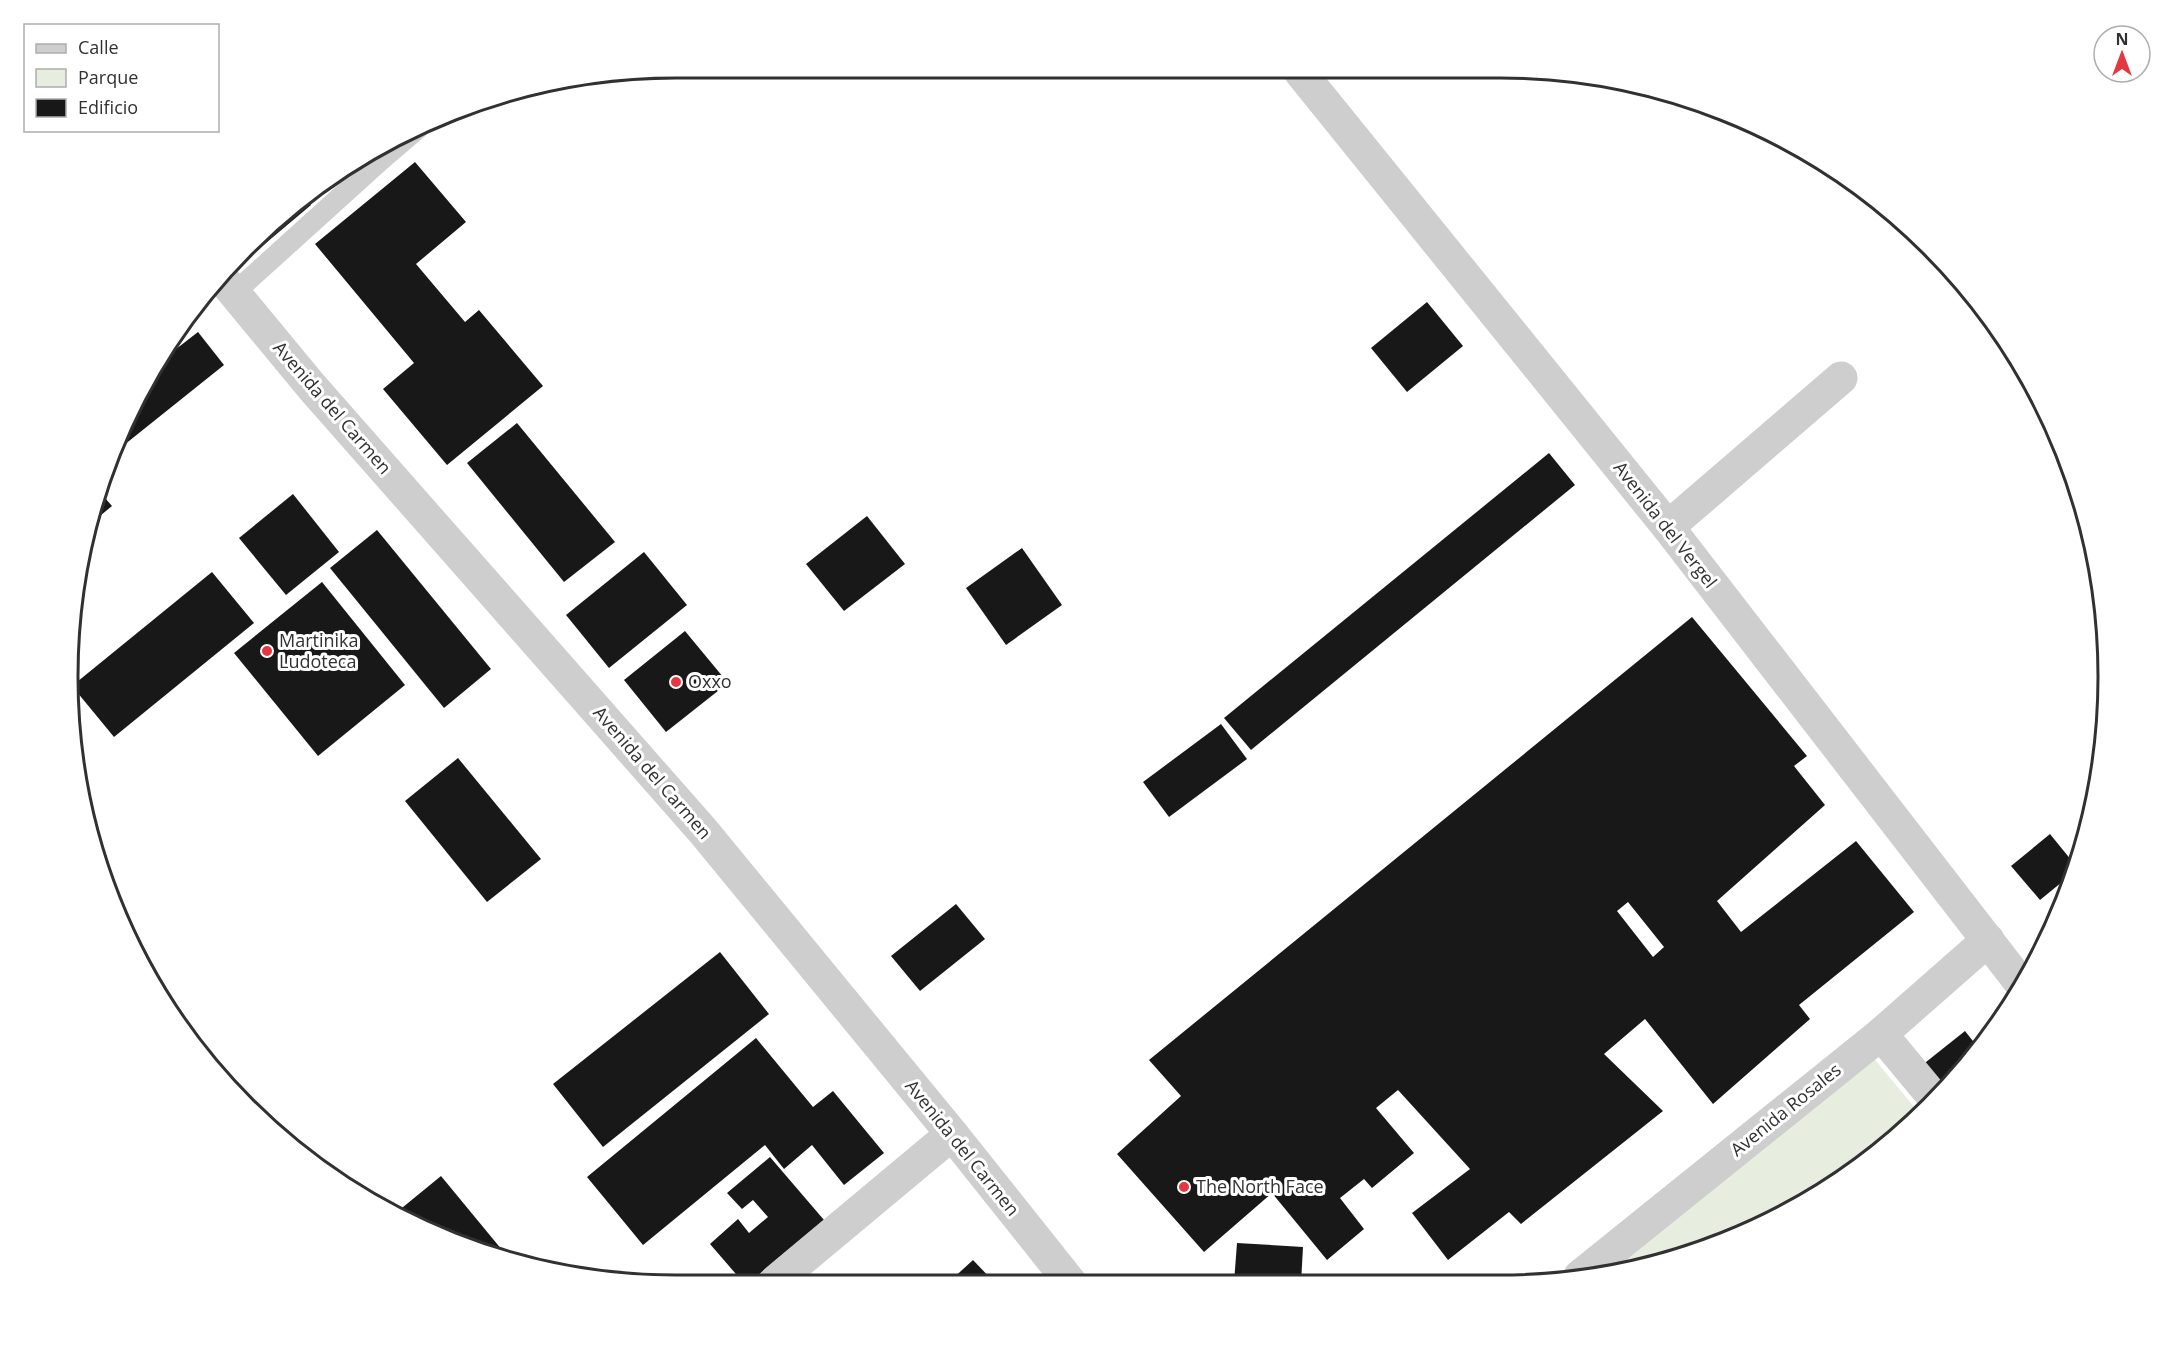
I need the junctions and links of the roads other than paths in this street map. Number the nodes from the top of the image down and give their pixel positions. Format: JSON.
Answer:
{"nodes":[{"id":1,"x":1305,"y":78,"type":"edge"},
{"id":2,"x":392,"y":151,"type":"edge"},
{"id":3,"x":227,"y":285,"type":"edge"},
{"id":4,"x":1840,"y":378,"type":"dead end"},
{"id":5,"x":1668,"y":527,"type":"junction"},
{"id":6,"x":1988,"y":940,"type":"junction"},
{"id":7,"x":2017,"y":978,"type":"edge"},
{"id":8,"x":1881,"y":1034,"type":"junction"},
{"id":9,"x":1930,"y":1093,"type":"edge"},
{"id":10,"x":952,"y":1134,"type":"junction"},
{"id":11,"x":1590,"y":1268,"type":"edge"},
{"id":12,"x":783,"y":1275,"type":"edge"},
{"id":13,"x":1064,"y":1275,"type":"edge"}],
"edges":[{"from":1,"to":5,"type":"street","name":"Avenida del Vergel"},
{"from":2,"to":3,"type":"lane"},
{"from":3,"to":10,"type":"street","name":"Avenida del Carmen"},
{"from":4,"to":5,"type":"street"},
{"from":5,"to":6,"type":"street","name":"Avenida del Vergel"},
{"from":6,"to":7,"type":"street","name":"Avenida del Vergel"},
{"from":6,"to":8,"type":"street","name":"Avenida Rosales"},
{"from":8,"to":9,"type":"street"},
{"from":8,"to":11,"type":"street","name":"Avenida Rosales"},
{"from":10,"to":12,"type":"street"},
{"from":10,"to":13,"type":"street","name":"Avenida del Carmen"}]}
